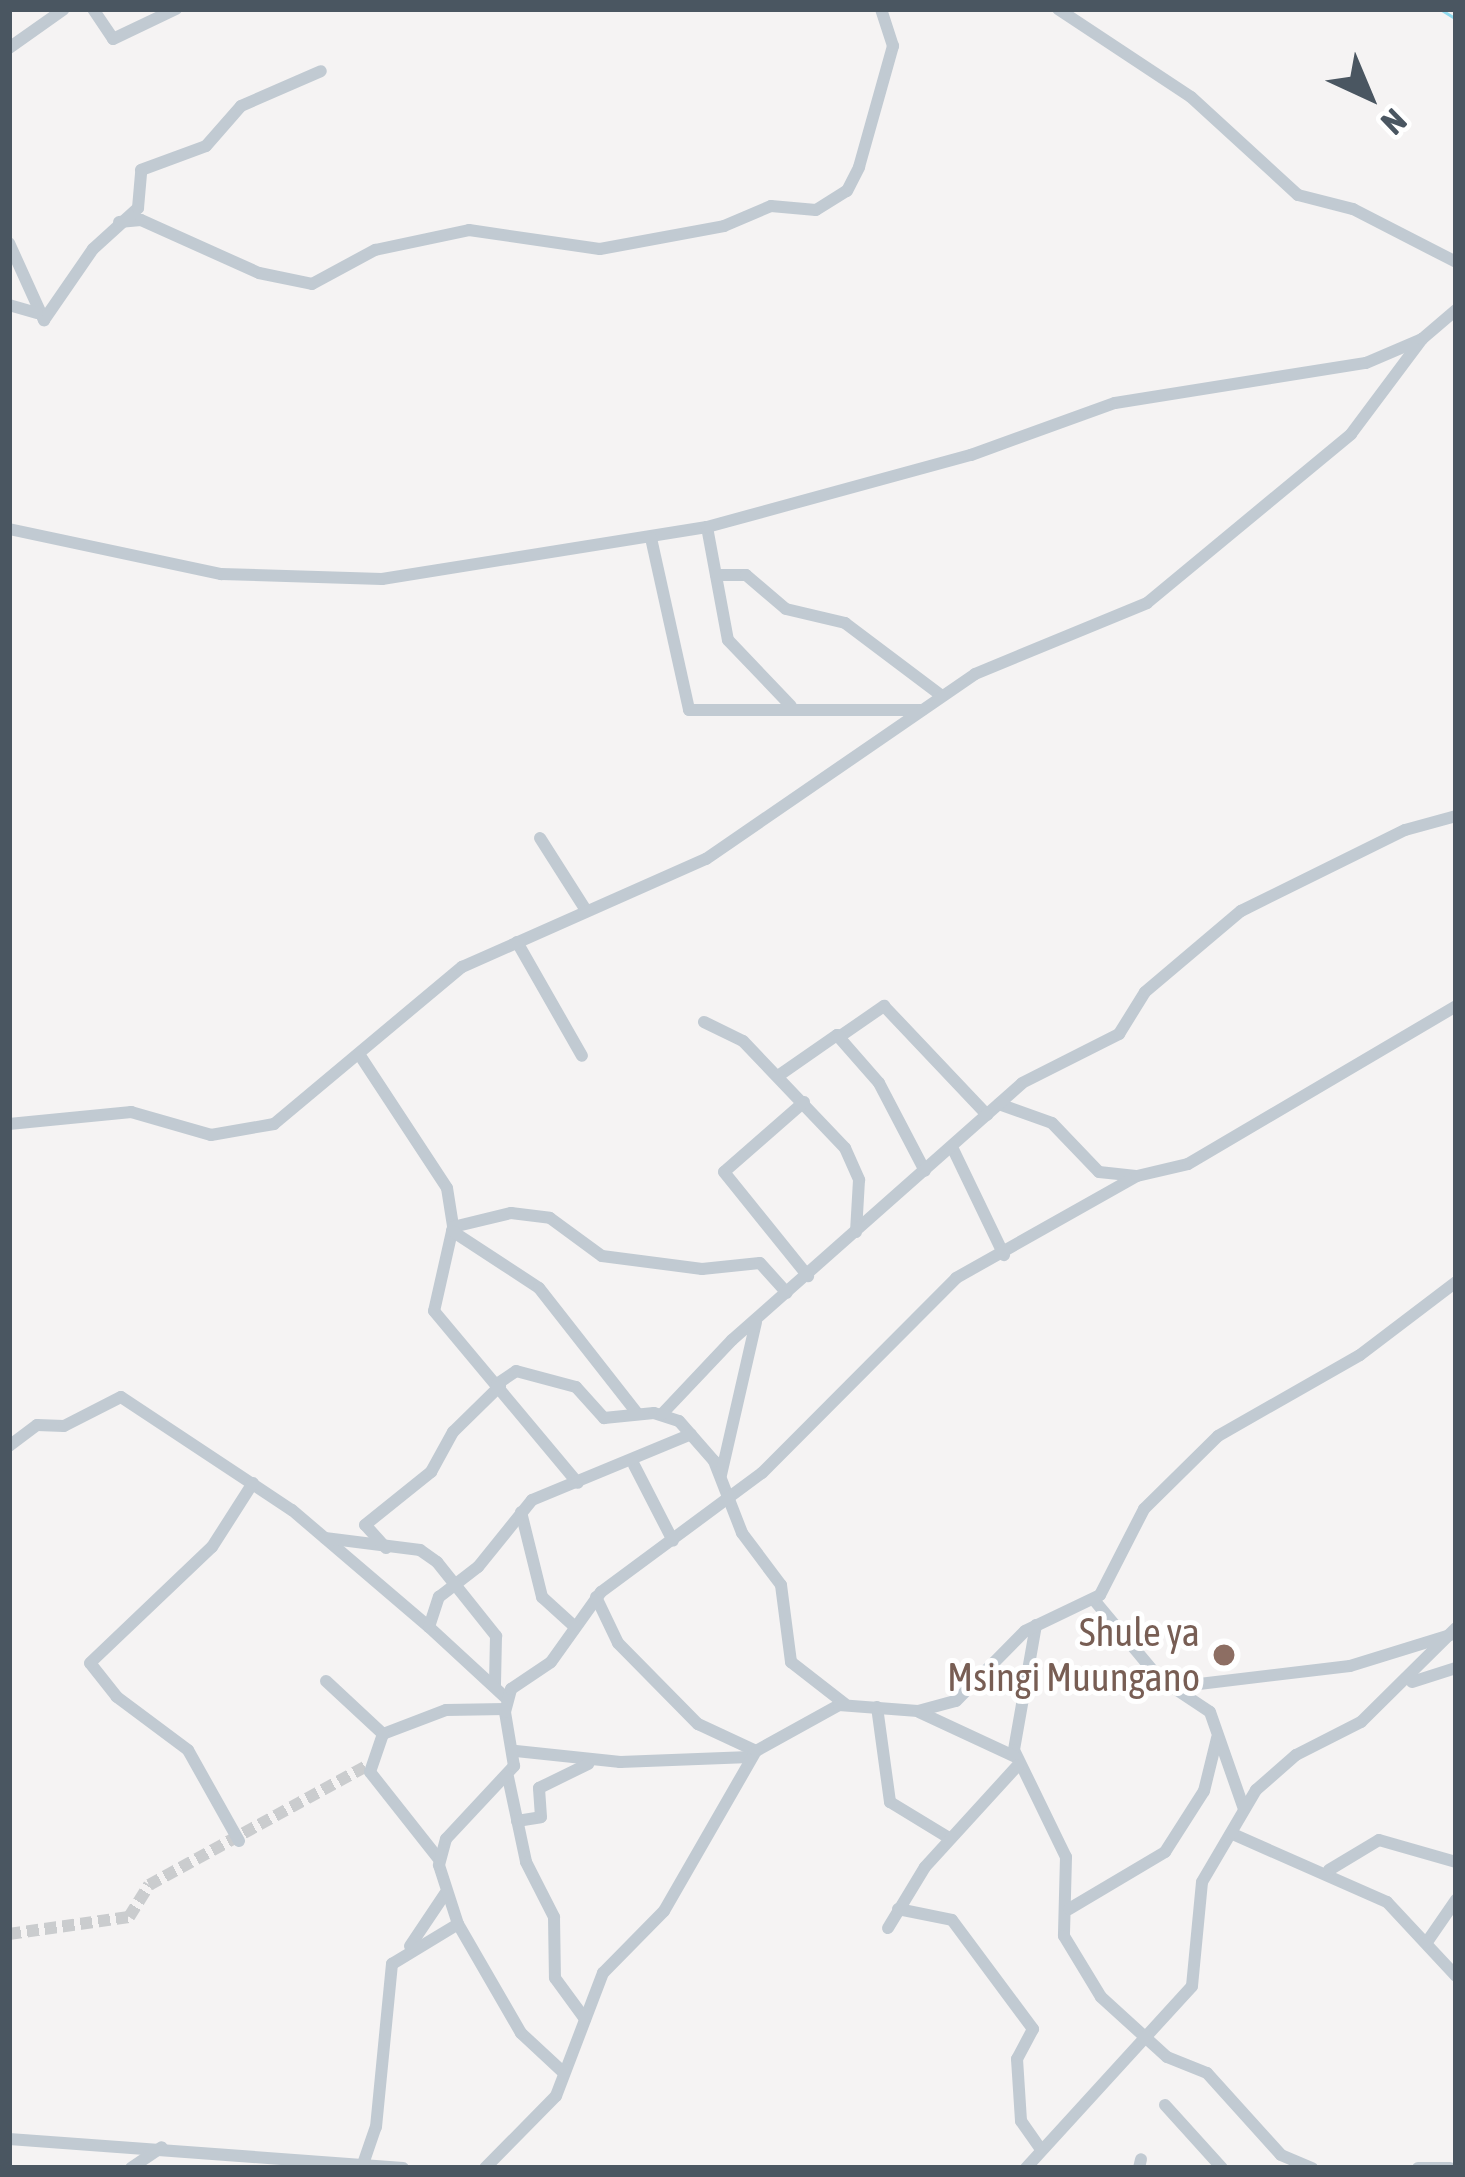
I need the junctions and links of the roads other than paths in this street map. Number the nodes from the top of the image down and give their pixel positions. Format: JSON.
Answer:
{"nodes":[{"id":1,"x":94,"y":9,"type":"edge"},
{"id":2,"x":176,"y":9,"type":"edge"},
{"id":3,"x":881,"y":9,"type":"edge"},
{"id":4,"x":1058,"y":9,"type":"edge"},
{"id":5,"x":52,"y":12,"type":"edge"},
{"id":6,"x":9,"y":48,"type":"edge"},
{"id":7,"x":321,"y":71,"type":"dead end"},
{"id":8,"x":119,"y":222,"type":"junction"},
{"id":9,"x":9,"y":243,"type":"edge"},
{"id":10,"x":1456,"y":262,"type":"edge"},
{"id":11,"x":9,"y":305,"type":"edge"},
{"id":12,"x":1456,"y":310,"type":"edge"},
{"id":13,"x":37,"y":313,"type":"junction"},
{"id":14,"x":1422,"y":339,"type":"junction"},
{"id":15,"x":707,"y":527,"type":"junction"},
{"id":16,"x":9,"y":529,"type":"edge"},
{"id":17,"x":651,"y":538,"type":"junction"},
{"id":18,"x":716,"y":575,"type":"junction"},
{"id":19,"x":942,"y":696,"type":"junction"},
{"id":20,"x":792,"y":706,"type":"junction"},
{"id":21,"x":923,"y":710,"type":"junction"},
{"id":22,"x":1456,"y":816,"type":"edge"},
{"id":23,"x":540,"y":838,"type":"dead end"},
{"id":24,"x":584,"y":908,"type":"junction"},
{"id":25,"x":517,"y":942,"type":"junction"},
{"id":26,"x":1456,"y":1006,"type":"edge"},
{"id":27,"x":704,"y":1022,"type":"dead end"},
{"id":28,"x":839,"y":1037,"type":"junction"},
{"id":29,"x":358,"y":1054,"type":"junction"},
{"id":30,"x":582,"y":1056,"type":"dead end"},
{"id":31,"x":778,"y":1076,"type":"junction"},
{"id":32,"x":804,"y":1102,"type":"junction"},
{"id":33,"x":999,"y":1104,"type":"junction"},
{"id":34,"x":987,"y":1115,"type":"junction"},
{"id":35,"x":9,"y":1124,"type":"edge"},
{"id":36,"x":952,"y":1147,"type":"junction"},
{"id":37,"x":925,"y":1171,"type":"junction"},
{"id":38,"x":1137,"y":1176,"type":"junction"},
{"id":39,"x":453,"y":1229,"type":"junction"},
{"id":40,"x":856,"y":1233,"type":"junction"},
{"id":41,"x":1004,"y":1255,"type":"junction"},
{"id":42,"x":808,"y":1276,"type":"junction"},
{"id":43,"x":1456,"y":1282,"type":"edge"},
{"id":44,"x":788,"y":1293,"type":"junction"},
{"id":45,"x":759,"y":1316,"type":"junction"},
{"id":46,"x":498,"y":1385,"type":"junction"},
{"id":47,"x":637,"y":1413,"type":"junction"},
{"id":48,"x":662,"y":1414,"type":"junction"},
{"id":49,"x":691,"y":1434,"type":"junction"},
{"id":50,"x":9,"y":1447,"type":"edge"},
{"id":51,"x":634,"y":1465,"type":"junction"},
{"id":52,"x":721,"y":1475,"type":"junction"},
{"id":53,"x":253,"y":1483,"type":"junction"},
{"id":54,"x":578,"y":1483,"type":"junction"},
{"id":55,"x":732,"y":1498,"type":"junction"},
{"id":56,"x":521,"y":1513,"type":"junction"},
{"id":57,"x":325,"y":1538,"type":"junction"},
{"id":58,"x":673,"y":1541,"type":"junction"},
{"id":59,"x":387,"y":1549,"type":"junction"},
{"id":60,"x":458,"y":1581,"type":"junction"},
{"id":61,"x":596,"y":1598,"type":"junction"},
{"id":62,"x":1094,"y":1600,"type":"junction"},
{"id":63,"x":1037,"y":1624,"type":"junction"},
{"id":64,"x":575,"y":1627,"type":"junction"},
{"id":65,"x":429,"y":1628,"type":"junction"},
{"id":66,"x":1454,"y":1631,"type":"edge"},
{"id":67,"x":1456,"y":1668,"type":"edge"},
{"id":68,"x":326,"y":1681,"type":"dead end"},
{"id":69,"x":1405,"y":1684,"type":"junction"},
{"id":70,"x":496,"y":1686,"type":"junction"},
{"id":71,"x":1174,"y":1688,"type":"junction"},
{"id":72,"x":505,"y":1704,"type":"junction"},
{"id":73,"x":846,"y":1705,"type":"junction"},
{"id":74,"x":877,"y":1707,"type":"junction"},
{"id":75,"x":919,"y":1711,"type":"junction"},
{"id":76,"x":1218,"y":1731,"type":"junction"},
{"id":77,"x":383,"y":1734,"type":"junction"},
{"id":78,"x":516,"y":1751,"type":"junction"},
{"id":79,"x":753,"y":1754,"type":"junction"},
{"id":80,"x":1016,"y":1760,"type":"junction"},
{"id":81,"x":595,"y":1761,"type":"junction"},
{"id":82,"x":508,"y":1777,"type":"junction"},
{"id":83,"x":1244,"y":1809,"type":"junction"},
{"id":84,"x":517,"y":1821,"type":"junction"},
{"id":85,"x":1235,"y":1835,"type":"junction"},
{"id":86,"x":950,"y":1838,"type":"junction"},
{"id":87,"x":239,"y":1841,"type":"dead end"},
{"id":88,"x":438,"y":1858,"type":"junction"},
{"id":89,"x":1456,"y":1862,"type":"edge"},
{"id":90,"x":1329,"y":1870,"type":"junction"},
{"id":91,"x":445,"y":1893,"type":"junction"},
{"id":92,"x":1456,"y":1900,"type":"edge"},
{"id":93,"x":898,"y":1909,"type":"junction"},
{"id":94,"x":1069,"y":1909,"type":"junction"},
{"id":95,"x":458,"y":1924,"type":"junction"},
{"id":96,"x":888,"y":1928,"type":"dead end"},
{"id":97,"x":1427,"y":1942,"type":"junction"},
{"id":98,"x":401,"y":1955,"type":"junction"},
{"id":99,"x":1456,"y":1976,"type":"edge"},
{"id":100,"x":585,"y":2019,"type":"junction"},
{"id":101,"x":1152,"y":2037,"type":"junction"},
{"id":102,"x":564,"y":2073,"type":"junction"},
{"id":103,"x":1165,"y":2105,"type":"dead end"},
{"id":104,"x":9,"y":2139,"type":"edge"},
{"id":105,"x":162,"y":2147,"type":"junction"},
{"id":106,"x":1040,"y":2150,"type":"junction"},
{"id":107,"x":264,"y":2153,"type":"junction"},
{"id":108,"x":361,"y":2165,"type":"edge"},
{"id":109,"x":131,"y":2168,"type":"edge"},
{"id":110,"x":262,"y":2168,"type":"edge"},
{"id":111,"x":403,"y":2168,"type":"edge"},
{"id":112,"x":484,"y":2168,"type":"edge"},
{"id":113,"x":1026,"y":2168,"type":"edge"},
{"id":114,"x":1222,"y":2168,"type":"edge"},
{"id":115,"x":1312,"y":2168,"type":"edge"},
{"id":116,"x":1418,"y":2168,"type":"edge"},
{"id":117,"x":1450,"y":2168,"type":"edge"}],
"edges":[{"from":1,"to":2,"type":"street"},
{"from":3,"to":8,"type":"street"},
{"from":4,"to":10,"type":"street"},
{"from":5,"to":6,"type":"street"},
{"from":7,"to":8,"type":"street"},
{"from":8,"to":13,"type":"street"},
{"from":9,"to":13,"type":"street"},
{"from":11,"to":13,"type":"street"},
{"from":12,"to":14,"type":"street"},
{"from":14,"to":15,"type":"street"},
{"from":14,"to":19,"type":"street"},
{"from":15,"to":17,"type":"street"},
{"from":15,"to":18,"type":"street"},
{"from":16,"to":17,"type":"street"},
{"from":17,"to":20,"type":"street"},
{"from":18,"to":19,"type":"street"},
{"from":18,"to":20,"type":"street"},
{"from":19,"to":21,"type":"street"},
{"from":20,"to":21,"type":"street"},
{"from":21,"to":24,"type":"street"},
{"from":22,"to":33,"type":"street"},
{"from":23,"to":24,"type":"street"},
{"from":24,"to":25,"type":"street"},
{"from":25,"to":29,"type":"street"},
{"from":25,"to":30,"type":"street"},
{"from":26,"to":38,"type":"street"},
{"from":27,"to":31,"type":"street"},
{"from":28,"to":31,"type":"street"},
{"from":28,"to":34,"type":"street"},
{"from":28,"to":37,"type":"street"},
{"from":29,"to":35,"type":"street"},
{"from":29,"to":39,"type":"street"},
{"from":31,"to":32,"type":"street"},
{"from":32,"to":40,"type":"street"},
{"from":32,"to":42,"type":"street"},
{"from":33,"to":34,"type":"street"},
{"from":33,"to":38,"type":"street"},
{"from":34,"to":36,"type":"street"},
{"from":36,"to":37,"type":"street"},
{"from":36,"to":41,"type":"street"},
{"from":37,"to":40,"type":"street"},
{"from":38,"to":41,"type":"street"},
{"from":39,"to":44,"type":"street"},
{"from":39,"to":46,"type":"street"},
{"from":39,"to":47,"type":"street"},
{"from":40,"to":42,"type":"street"},
{"from":41,"to":55,"type":"street"},
{"from":42,"to":44,"type":"street"},
{"from":43,"to":62,"type":"street"},
{"from":44,"to":45,"type":"street"},
{"from":45,"to":48,"type":"street"},
{"from":45,"to":52,"type":"street"},
{"from":46,"to":47,"type":"street"},
{"from":46,"to":54,"type":"street"},
{"from":46,"to":59,"type":"street"},
{"from":47,"to":48,"type":"street"},
{"from":48,"to":49,"type":"street"},
{"from":49,"to":51,"type":"street"},
{"from":49,"to":52,"type":"street"},
{"from":50,"to":53,"type":"street"},
{"from":51,"to":54,"type":"street"},
{"from":51,"to":58,"type":"street"},
{"from":52,"to":55,"type":"street"},
{"from":53,"to":57,"type":"street"},
{"from":53,"to":87,"type":"street"},
{"from":54,"to":56,"type":"street"},
{"from":55,"to":58,"type":"street"},
{"from":55,"to":73,"type":"street"},
{"from":56,"to":60,"type":"street"},
{"from":56,"to":64,"type":"street"},
{"from":57,"to":59,"type":"street"},
{"from":57,"to":65,"type":"street"},
{"from":58,"to":61,"type":"street"},
{"from":59,"to":60,"type":"street"},
{"from":60,"to":65,"type":"street"},
{"from":60,"to":70,"type":"street"},
{"from":61,"to":64,"type":"street"},
{"from":61,"to":79,"type":"street"},
{"from":62,"to":63,"type":"street"},
{"from":62,"to":71,"type":"street"},
{"from":63,"to":75,"type":"street"},
{"from":63,"to":80,"type":"street"},
{"from":64,"to":72,"type":"street"},
{"from":65,"to":70,"type":"street"},
{"from":66,"to":69,"type":"street"},
{"from":66,"to":71,"type":"street"},
{"from":67,"to":69,"type":"street"},
{"from":68,"to":77,"type":"street"},
{"from":69,"to":83,"type":"street"},
{"from":70,"to":72,"type":"street"},
{"from":71,"to":76,"type":"street"},
{"from":72,"to":77,"type":"street"},
{"from":72,"to":78,"type":"street"},
{"from":73,"to":74,"type":"street"},
{"from":73,"to":79,"type":"street"},
{"from":74,"to":75,"type":"street"},
{"from":74,"to":86,"type":"street"},
{"from":75,"to":80,"type":"street"},
{"from":76,"to":83,"type":"street"},
{"from":76,"to":94,"type":"street"},
{"from":77,"to":88,"type":"street"},
{"from":78,"to":81,"type":"street"},
{"from":78,"to":82,"type":"street"},
{"from":79,"to":81,"type":"street"},
{"from":79,"to":100,"type":"street"},
{"from":80,"to":86,"type":"street"},
{"from":80,"to":94,"type":"street"},
{"from":81,"to":84,"type":"street"},
{"from":82,"to":84,"type":"street"},
{"from":82,"to":88,"type":"street"},
{"from":83,"to":85,"type":"street"},
{"from":84,"to":100,"type":"street"},
{"from":85,"to":90,"type":"street"},
{"from":85,"to":101,"type":"street"},
{"from":86,"to":93,"type":"street"},
{"from":88,"to":91,"type":"street"},
{"from":89,"to":90,"type":"street"},
{"from":90,"to":97,"type":"street"},
{"from":91,"to":95,"type":"street"},
{"from":91,"to":98,"type":"street"},
{"from":92,"to":97,"type":"street"},
{"from":93,"to":96,"type":"street"},
{"from":93,"to":106,"type":"street"},
{"from":94,"to":101,"type":"street"},
{"from":95,"to":98,"type":"street"},
{"from":95,"to":102,"type":"street"},
{"from":97,"to":99,"type":"street"},
{"from":98,"to":108,"type":"street"},
{"from":100,"to":102,"type":"street"},
{"from":101,"to":106,"type":"street"},
{"from":101,"to":115,"type":"street"},
{"from":102,"to":112,"type":"street"},
{"from":103,"to":114,"type":"street"},
{"from":104,"to":105,"type":"street"},
{"from":105,"to":107,"type":"street"},
{"from":105,"to":109,"type":"street"},
{"from":106,"to":113,"type":"street"},
{"from":107,"to":108,"type":"street"},
{"from":107,"to":110,"type":"street"},
{"from":108,"to":111,"type":"street"},
{"from":116,"to":117,"type":"street"}]}
